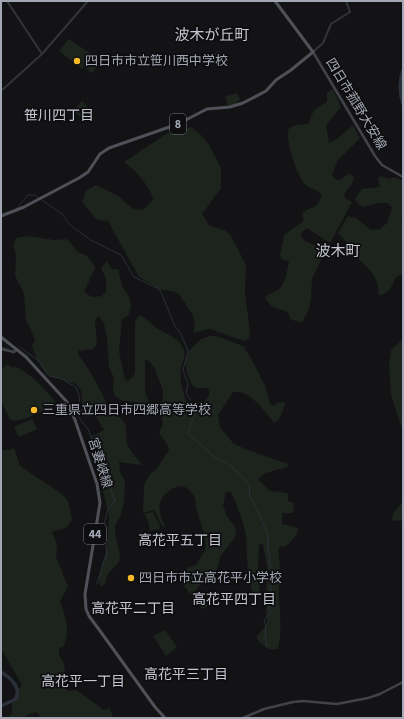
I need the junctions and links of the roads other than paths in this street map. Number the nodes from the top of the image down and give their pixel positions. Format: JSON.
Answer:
{"nodes":[{"id":1,"x":7,"y":1,"type":"edge"},
{"id":2,"x":88,"y":1,"type":"edge"},
{"id":3,"x":275,"y":1,"type":"edge"},
{"id":4,"x":346,"y":1,"type":"edge"},
{"id":5,"x":313,"y":52,"type":"junction"},
{"id":6,"x":42,"y":54,"type":"junction"},
{"id":7,"x":1,"y":91,"type":"edge"},
{"id":8,"x":403,"y":177,"type":"edge"},
{"id":9,"x":1,"y":216,"type":"edge"},
{"id":10,"x":1,"y":337,"type":"edge"},
{"id":11,"x":1,"y":349,"type":"edge"},
{"id":12,"x":17,"y":349,"type":"junction"},
{"id":13,"x":403,"y":682,"type":"edge"},
{"id":14,"x":165,"y":718,"type":"edge"},
{"id":15,"x":243,"y":718,"type":"edge"}],
"edges":[{"from":1,"to":6,"type":"street"},
{"from":2,"to":6,"type":"street"},
{"from":3,"to":5,"type":"main road"},
{"from":4,"to":5,"type":"street"},
{"from":5,"to":8,"type":"main road","name":"四日市菰野大安線"},
{"from":5,"to":9,"type":"main road","number":"8"},
{"from":6,"to":7,"type":"street"},
{"from":10,"to":12,"type":"main road","name":"宮妻峡線","number":"44"},
{"from":11,"to":12,"type":"main road"},
{"from":12,"to":14,"type":"main road","name":"宮妻峡線","number":"44"},
{"from":13,"to":15,"type":"main road"}]}
